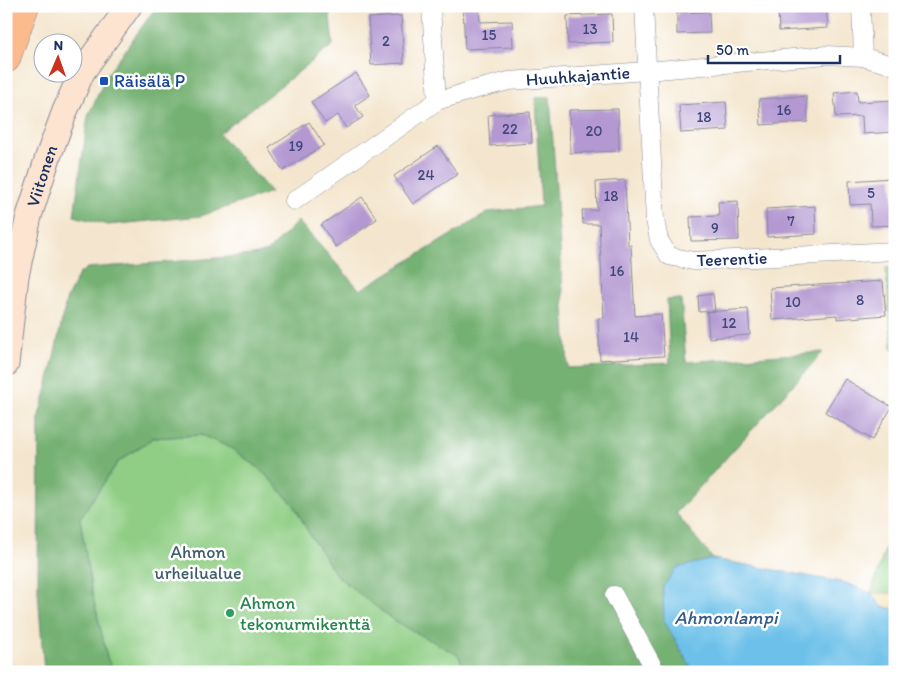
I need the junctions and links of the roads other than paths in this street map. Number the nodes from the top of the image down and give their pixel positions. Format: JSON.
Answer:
{"nodes":[{"id":1,"x":25,"y":6,"type":"edge"},
{"id":2,"x":129,"y":6,"type":"edge"},
{"id":3,"x":431,"y":6,"type":"edge"},
{"id":4,"x":644,"y":6,"type":"edge"},
{"id":5,"x":861,"y":6,"type":"edge"},
{"id":6,"x":863,"y":56,"type":"junction"},
{"id":7,"x":6,"y":59,"type":"edge"},
{"id":8,"x":895,"y":66,"type":"edge"},
{"id":9,"x":646,"y":71,"type":"junction"},
{"id":10,"x":437,"y":101,"type":"junction"},
{"id":11,"x":294,"y":201,"type":"dead end"},
{"id":12,"x":895,"y":251,"type":"edge"},
{"id":13,"x":6,"y":364,"type":"edge"},
{"id":14,"x":614,"y":595,"type":"dead end"},
{"id":15,"x":656,"y":672,"type":"edge"}],
"edges":[{"from":1,"to":7,"type":"highway"},
{"from":2,"to":13,"type":"main road","name":"Viitonen"},
{"from":3,"to":10,"type":"street"},
{"from":4,"to":9,"type":"street"},
{"from":5,"to":6,"type":"street"},
{"from":6,"to":8,"type":"street","name":"Huuhkajantie"},
{"from":6,"to":9,"type":"street","name":"Huuhkajantie"},
{"from":9,"to":10,"type":"street","name":"Huuhkajantie"},
{"from":9,"to":12,"type":"street","name":"Teerentie"},
{"from":10,"to":11,"type":"street","name":"Huuhkajantie"},
{"from":14,"to":15,"type":"street"}]}
